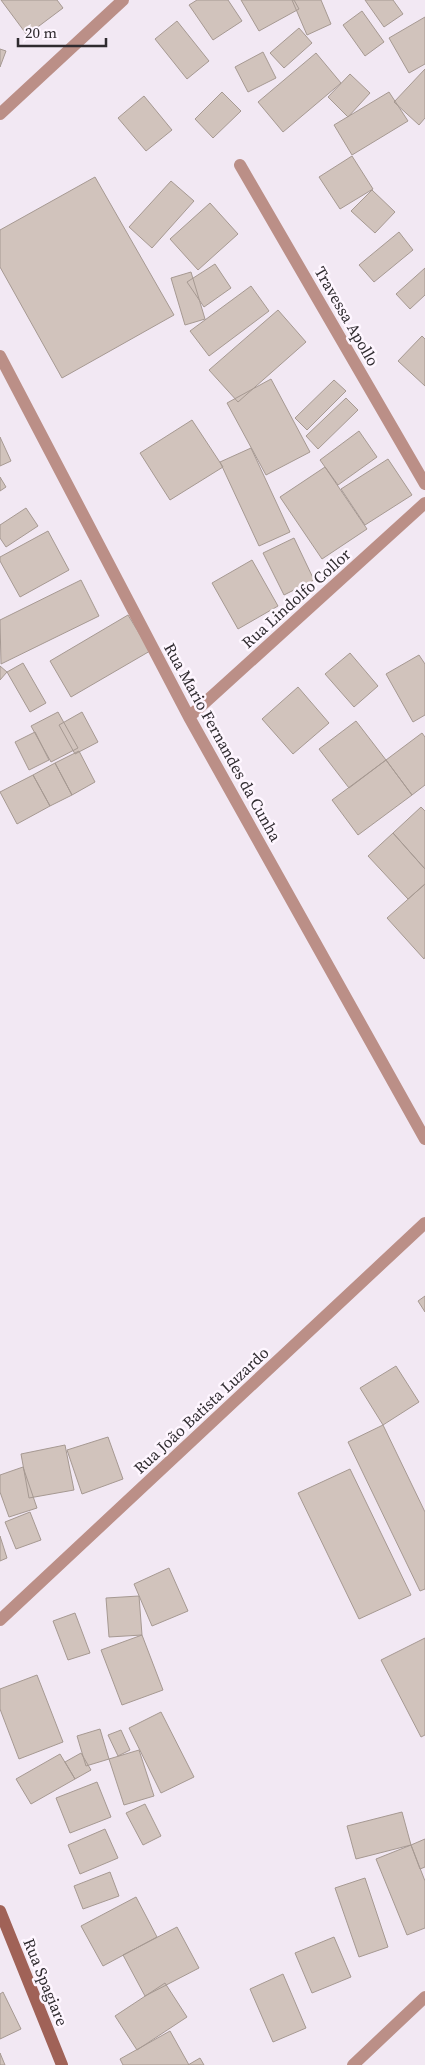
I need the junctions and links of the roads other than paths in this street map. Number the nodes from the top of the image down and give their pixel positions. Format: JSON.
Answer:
{"nodes":[{"id":1,"x":123,"y":0,"type":"edge"},
{"id":2,"x":0,"y":114,"type":"edge"},
{"id":3,"x":240,"y":165,"type":"dead end"},
{"id":4,"x":0,"y":356,"type":"edge"},
{"id":5,"x":425,"y":484,"type":"edge"},
{"id":6,"x":425,"y":503,"type":"edge"},
{"id":7,"x":189,"y":717,"type":"junction"},
{"id":8,"x":425,"y":1139,"type":"edge"},
{"id":9,"x":425,"y":1223,"type":"edge"},
{"id":10,"x":0,"y":1620,"type":"edge"},
{"id":11,"x":0,"y":1910,"type":"edge"},
{"id":12,"x":425,"y":1997,"type":"edge"},
{"id":13,"x":62,"y":2065,"type":"edge"},
{"id":14,"x":353,"y":2065,"type":"edge"}],
"edges":[{"from":1,"to":2,"type":"street"},
{"from":3,"to":5,"type":"street","name":"Travessa Apollo"},
{"from":4,"to":7,"type":"street","name":"Rua Mario Fernandes da Cunha"},
{"from":6,"to":7,"type":"street","name":"Rua Lindolfo Collor"},
{"from":7,"to":8,"type":"street","name":"Rua Mario Fernandes da Cunha"},
{"from":9,"to":10,"type":"street","name":"Rua João Batista Luzardo"},
{"from":11,"to":13,"type":"street","name":"Rua Spagiare"},
{"from":12,"to":14,"type":"street"}]}
